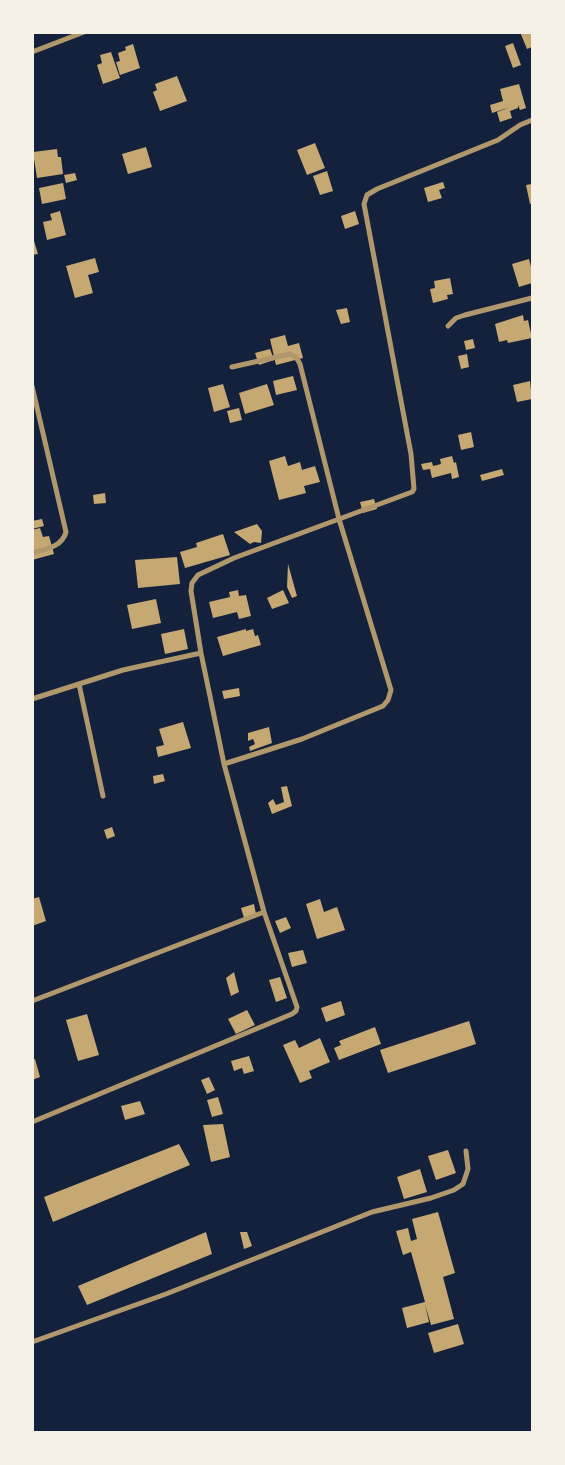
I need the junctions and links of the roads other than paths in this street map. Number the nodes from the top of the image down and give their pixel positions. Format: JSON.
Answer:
{"nodes":[{"id":1,"x":84,"y":32,"type":"edge"},
{"id":2,"x":32,"y":52,"type":"edge"},
{"id":3,"x":532,"y":120,"type":"edge"},
{"id":4,"x":532,"y":298,"type":"edge"},
{"id":5,"x":448,"y":326,"type":"dead end"},
{"id":6,"x":232,"y":367,"type":"dead end"},
{"id":7,"x":32,"y":386,"type":"edge"},
{"id":8,"x":339,"y":519,"type":"junction"},
{"id":9,"x":32,"y":553,"type":"edge"},
{"id":10,"x":201,"y":653,"type":"junction"},
{"id":11,"x":79,"y":684,"type":"junction"},
{"id":12,"x":32,"y":699,"type":"edge"},
{"id":13,"x":224,"y":764,"type":"junction"},
{"id":14,"x":103,"y":796,"type":"dead end"},
{"id":15,"x":264,"y":912,"type":"junction"},
{"id":16,"x":32,"y":1000,"type":"edge"},
{"id":17,"x":32,"y":1122,"type":"edge"},
{"id":18,"x":466,"y":1151,"type":"dead end"},
{"id":19,"x":32,"y":1342,"type":"edge"}],
"edges":[{"from":1,"to":2,"type":"street"},
{"from":3,"to":8,"type":"street"},
{"from":4,"to":5,"type":"street"},
{"from":6,"to":8,"type":"street"},
{"from":7,"to":9,"type":"street"},
{"from":8,"to":10,"type":"street"},
{"from":8,"to":13,"type":"street"},
{"from":10,"to":11,"type":"street"},
{"from":10,"to":13,"type":"street"},
{"from":11,"to":12,"type":"street"},
{"from":11,"to":14,"type":"street"},
{"from":13,"to":15,"type":"street"},
{"from":15,"to":16,"type":"street"},
{"from":15,"to":17,"type":"street"},
{"from":18,"to":19,"type":"street"}]}
